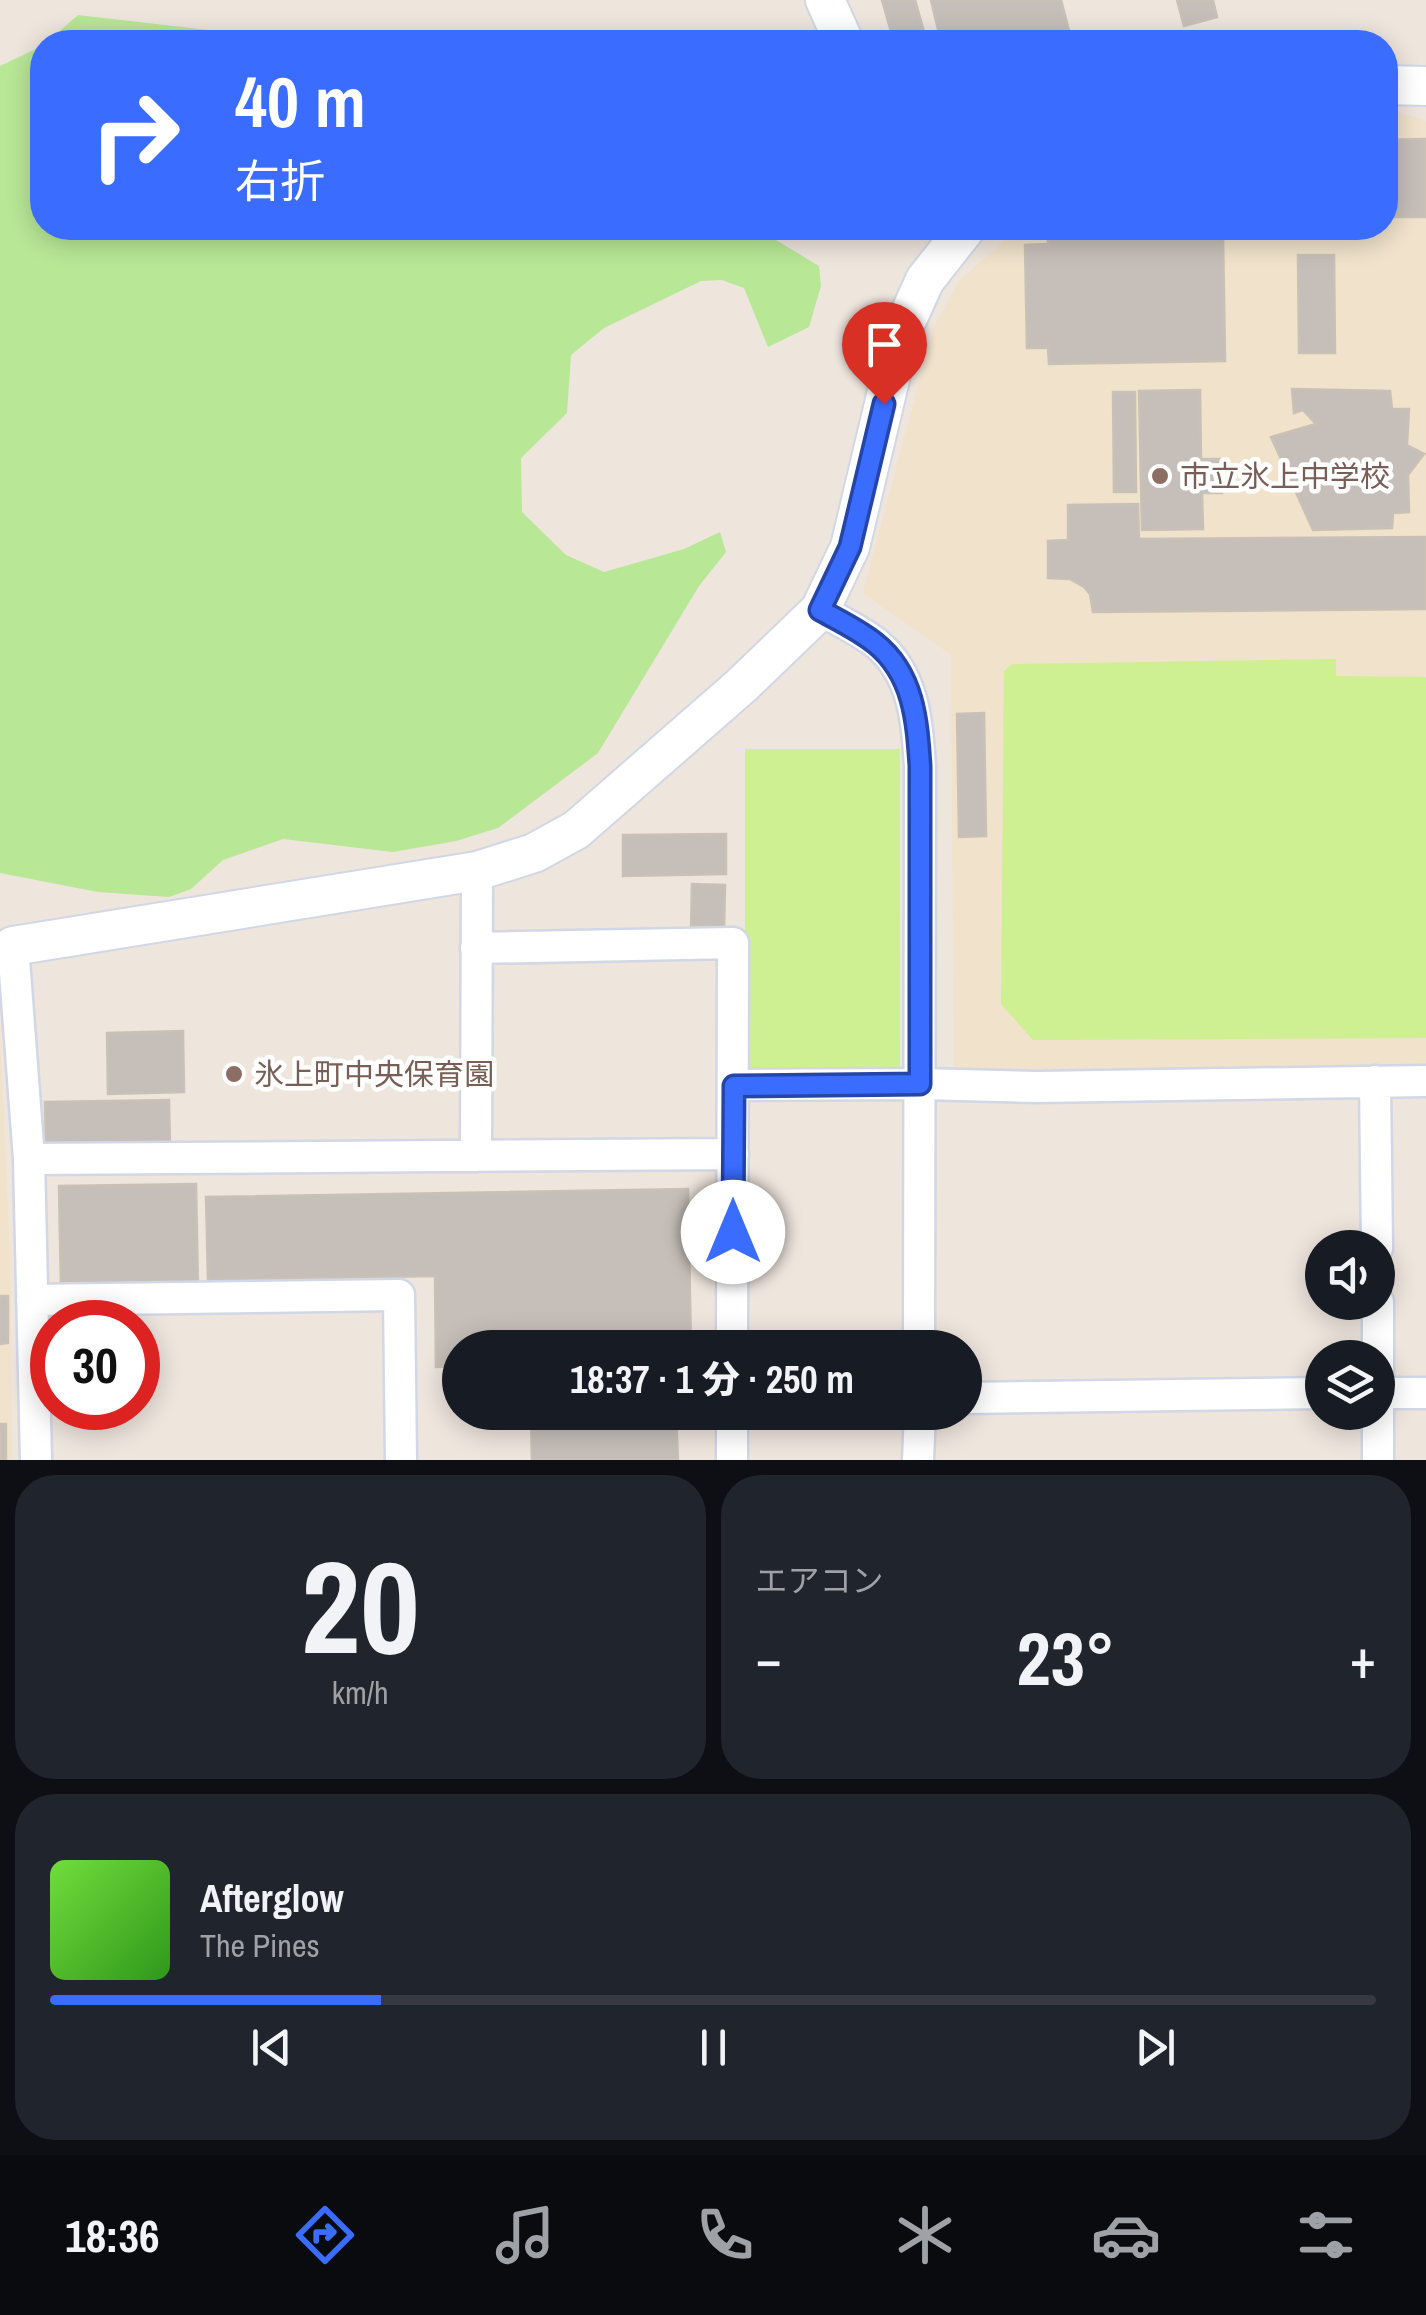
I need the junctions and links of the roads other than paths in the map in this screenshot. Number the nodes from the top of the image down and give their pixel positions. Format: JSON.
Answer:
{"nodes":[{"id":1,"x":825,"y":0,"type":"edge"},
{"id":2,"x":839,"y":30,"type":"edge"},
{"id":3,"x":1425,"y":82,"type":"edge"},
{"id":4,"x":1398,"y":83,"type":"edge"},
{"id":5,"x":953,"y":240,"type":"edge"},
{"id":6,"x":820,"y":610,"type":"junction"},
{"id":7,"x":477,"y":871,"type":"junction"},
{"id":8,"x":6,"y":947,"type":"edge"},
{"id":9,"x":476,"y":948,"type":"junction"},
{"id":10,"x":1375,"y":1081,"type":"junction"},
{"id":11,"x":1426,"y":1081,"type":"edge"},
{"id":12,"x":920,"y":1084,"type":"junction"},
{"id":13,"x":734,"y":1086,"type":"junction"},
{"id":14,"x":733,"y":1154,"type":"junction"},
{"id":15,"x":476,"y":1156,"type":"junction"},
{"id":16,"x":29,"y":1159,"type":"junction"},
{"id":17,"x":1377,"y":1230,"type":"edge"},
{"id":18,"x":32,"y":1300,"type":"joint"},
{"id":19,"x":732,"y":1330,"type":"edge"},
{"id":20,"x":919,"y":1330,"type":"edge"},
{"id":21,"x":1395,"y":1392,"type":"edge"},
{"id":22,"x":1305,"y":1393,"type":"edge"},
{"id":23,"x":1426,"y":1393,"type":"edge"},
{"id":24,"x":982,"y":1398,"type":"edge"},
{"id":25,"x":35,"y":1430,"type":"edge"},
{"id":26,"x":732,"y":1430,"type":"edge"},
{"id":27,"x":919,"y":1430,"type":"edge"},
{"id":28,"x":1378,"y":1430,"type":"edge"},
{"id":29,"x":36,"y":1460,"type":"edge"},
{"id":30,"x":401,"y":1460,"type":"edge"},
{"id":31,"x":732,"y":1460,"type":"edge"},
{"id":32,"x":918,"y":1460,"type":"edge"},
{"id":33,"x":1378,"y":1460,"type":"edge"}],
"edges":[{"from":1,"to":2,"type":"street"},
{"from":3,"to":4,"type":"street"},
{"from":5,"to":6,"type":"street"},
{"from":6,"to":7,"type":"street"},
{"from":6,"to":12,"type":"street"},
{"from":7,"to":8,"type":"street"},
{"from":7,"to":9,"type":"street"},
{"from":8,"to":16,"type":"street"},
{"from":9,"to":13,"type":"street"},
{"from":9,"to":15,"type":"street"},
{"from":10,"to":11,"type":"street"},
{"from":10,"to":12,"type":"street"},
{"from":10,"to":17,"type":"street"},
{"from":12,"to":13,"type":"street"},
{"from":12,"to":20,"type":"street"},
{"from":13,"to":14,"type":"street"},
{"from":14,"to":15,"type":"street"},
{"from":14,"to":19,"type":"street"},
{"from":15,"to":16,"type":"street"},
{"from":16,"to":18,"type":"street"},
{"from":18,"to":30,"type":"street"},
{"from":21,"to":23,"type":"street"},
{"from":22,"to":24,"type":"street"},
{"from":25,"to":29,"type":"street"},
{"from":26,"to":31,"type":"street"},
{"from":27,"to":32,"type":"street"},
{"from":28,"to":33,"type":"street"}]}
